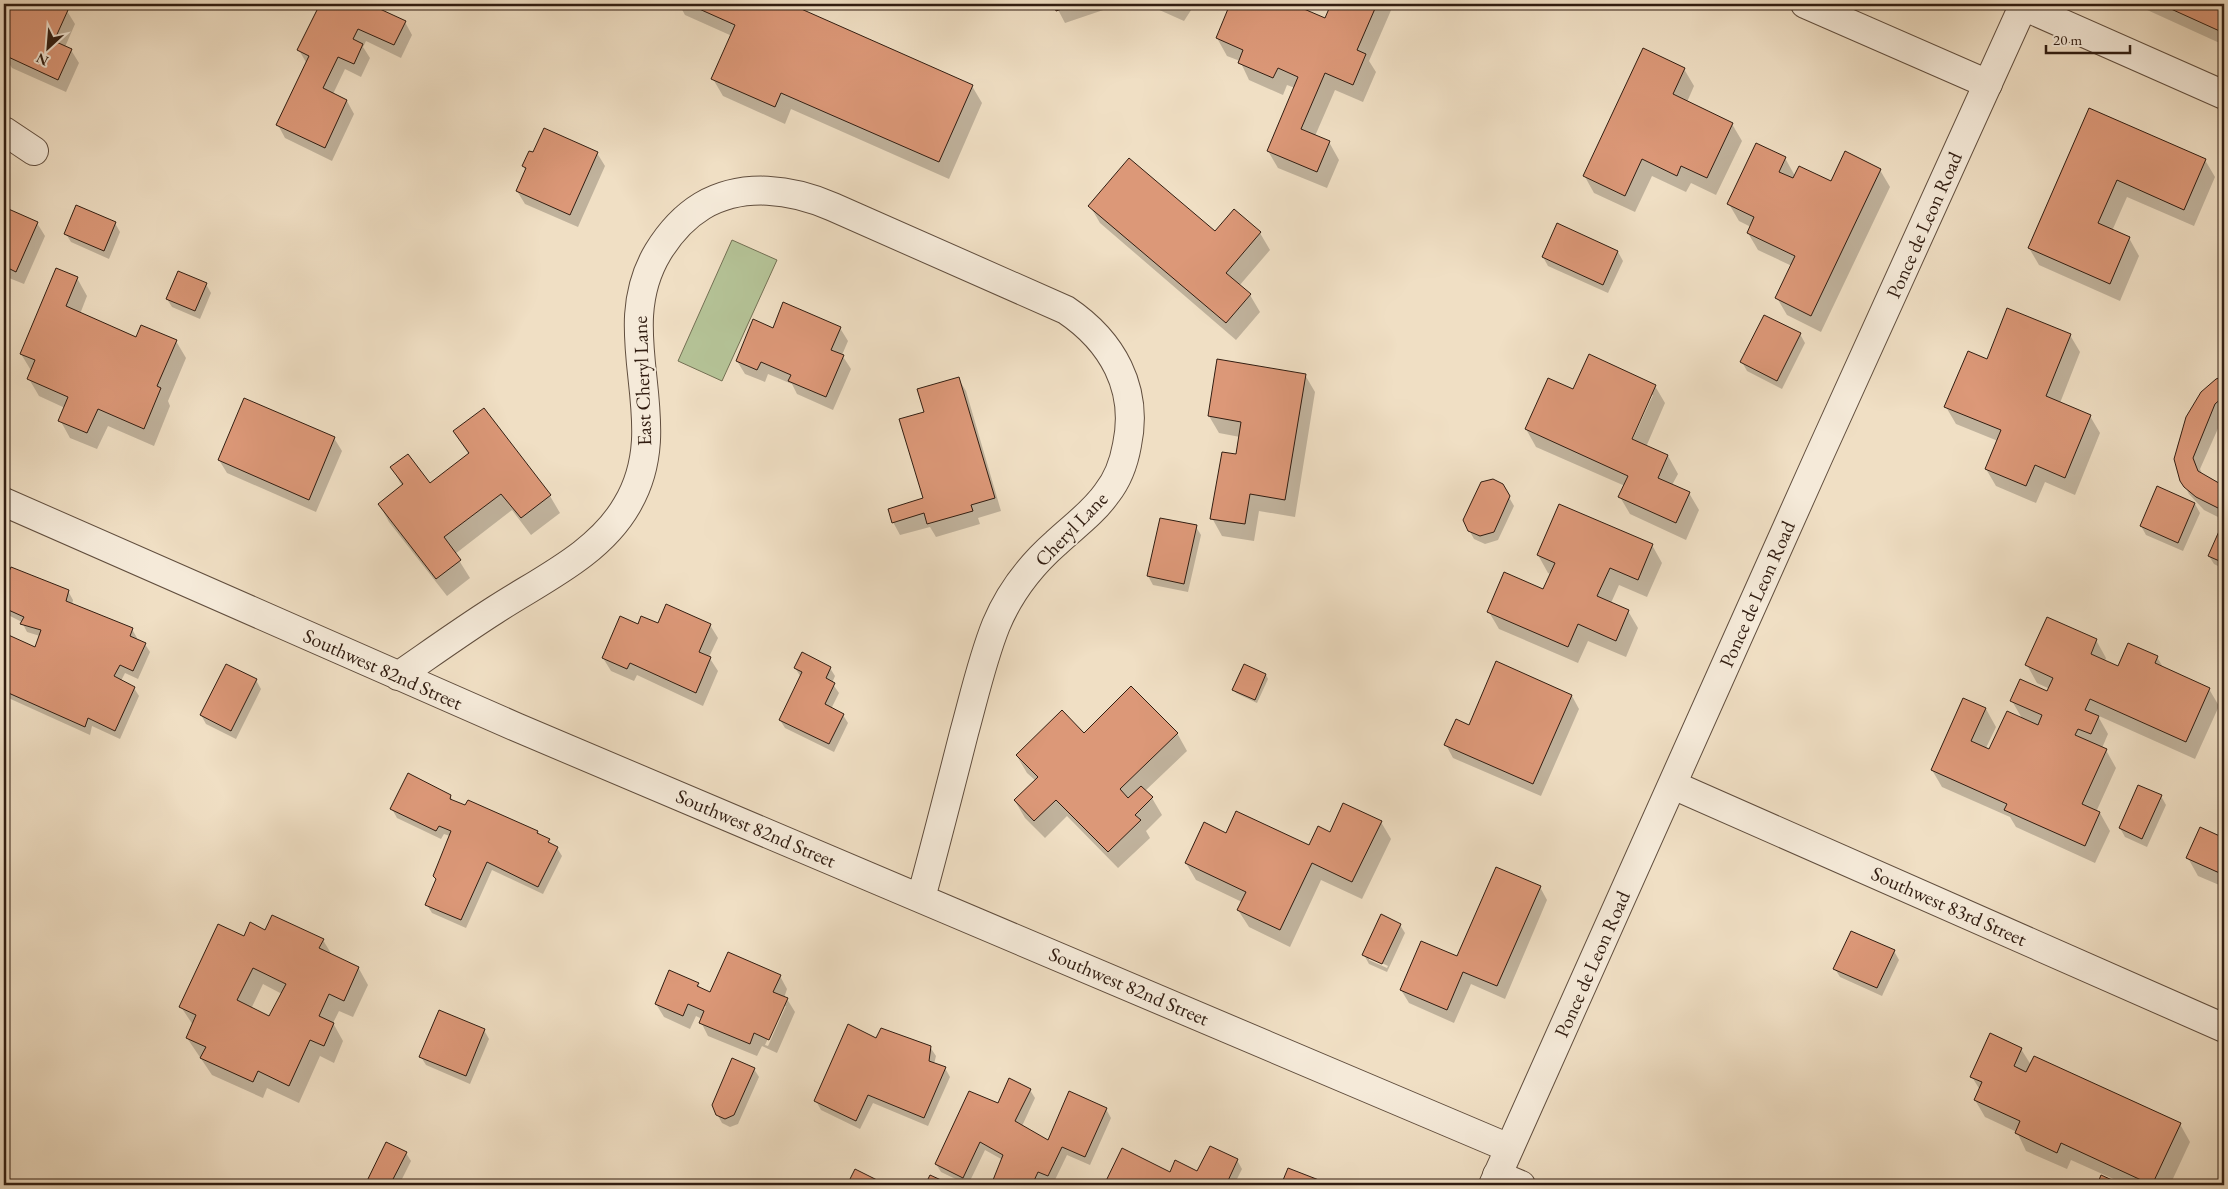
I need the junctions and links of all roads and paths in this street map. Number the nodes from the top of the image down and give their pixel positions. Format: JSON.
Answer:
{"nodes":[{"id":1,"x":1805,"y":4,"type":"edge"},
{"id":2,"x":2023,"y":5,"type":"edge"},
{"id":3,"x":1988,"y":84,"type":"junction"},
{"id":4,"x":2224,"y":95,"type":"edge"},
{"id":5,"x":4,"y":131,"type":"edge"},
{"id":6,"x":34,"y":151,"type":"dead end"},
{"id":7,"x":935,"y":252,"type":"joint"},
{"id":8,"x":4,"y":502,"type":"edge"},
{"id":9,"x":398,"y":676,"type":"junction"},
{"id":10,"x":1673,"y":785,"type":"junction"},
{"id":11,"x":922,"y":898,"type":"junction"},
{"id":12,"x":2224,"y":1028,"type":"edge"},
{"id":13,"x":1509,"y":1148,"type":"junction"},
{"id":14,"x":1504,"y":1182,"type":"edge"}],
"edges":[{"from":1,"to":3,"type":"street"},
{"from":2,"to":3,"type":"street","name":"Ponce de Leon Road"},
{"from":2,"to":4,"type":"street"},
{"from":3,"to":10,"type":"street","name":"Ponce de Leon Road"},
{"from":5,"to":6,"type":"street"},
{"from":7,"to":9,"type":"street","name":"East Cheryl Lane"},
{"from":7,"to":11,"type":"street","name":"Cheryl Lane"},
{"from":8,"to":9,"type":"street","name":"Southwest 82nd Street"},
{"from":9,"to":11,"type":"street","name":"Southwest 82nd Street"},
{"from":10,"to":12,"type":"street","name":"Southwest 83rd Street"},
{"from":10,"to":13,"type":"street","name":"Ponce de Leon Road"},
{"from":11,"to":13,"type":"street","name":"Southwest 82nd Street"},
{"from":13,"to":14,"type":"street","name":"Ponce de Leon Road"}]}
